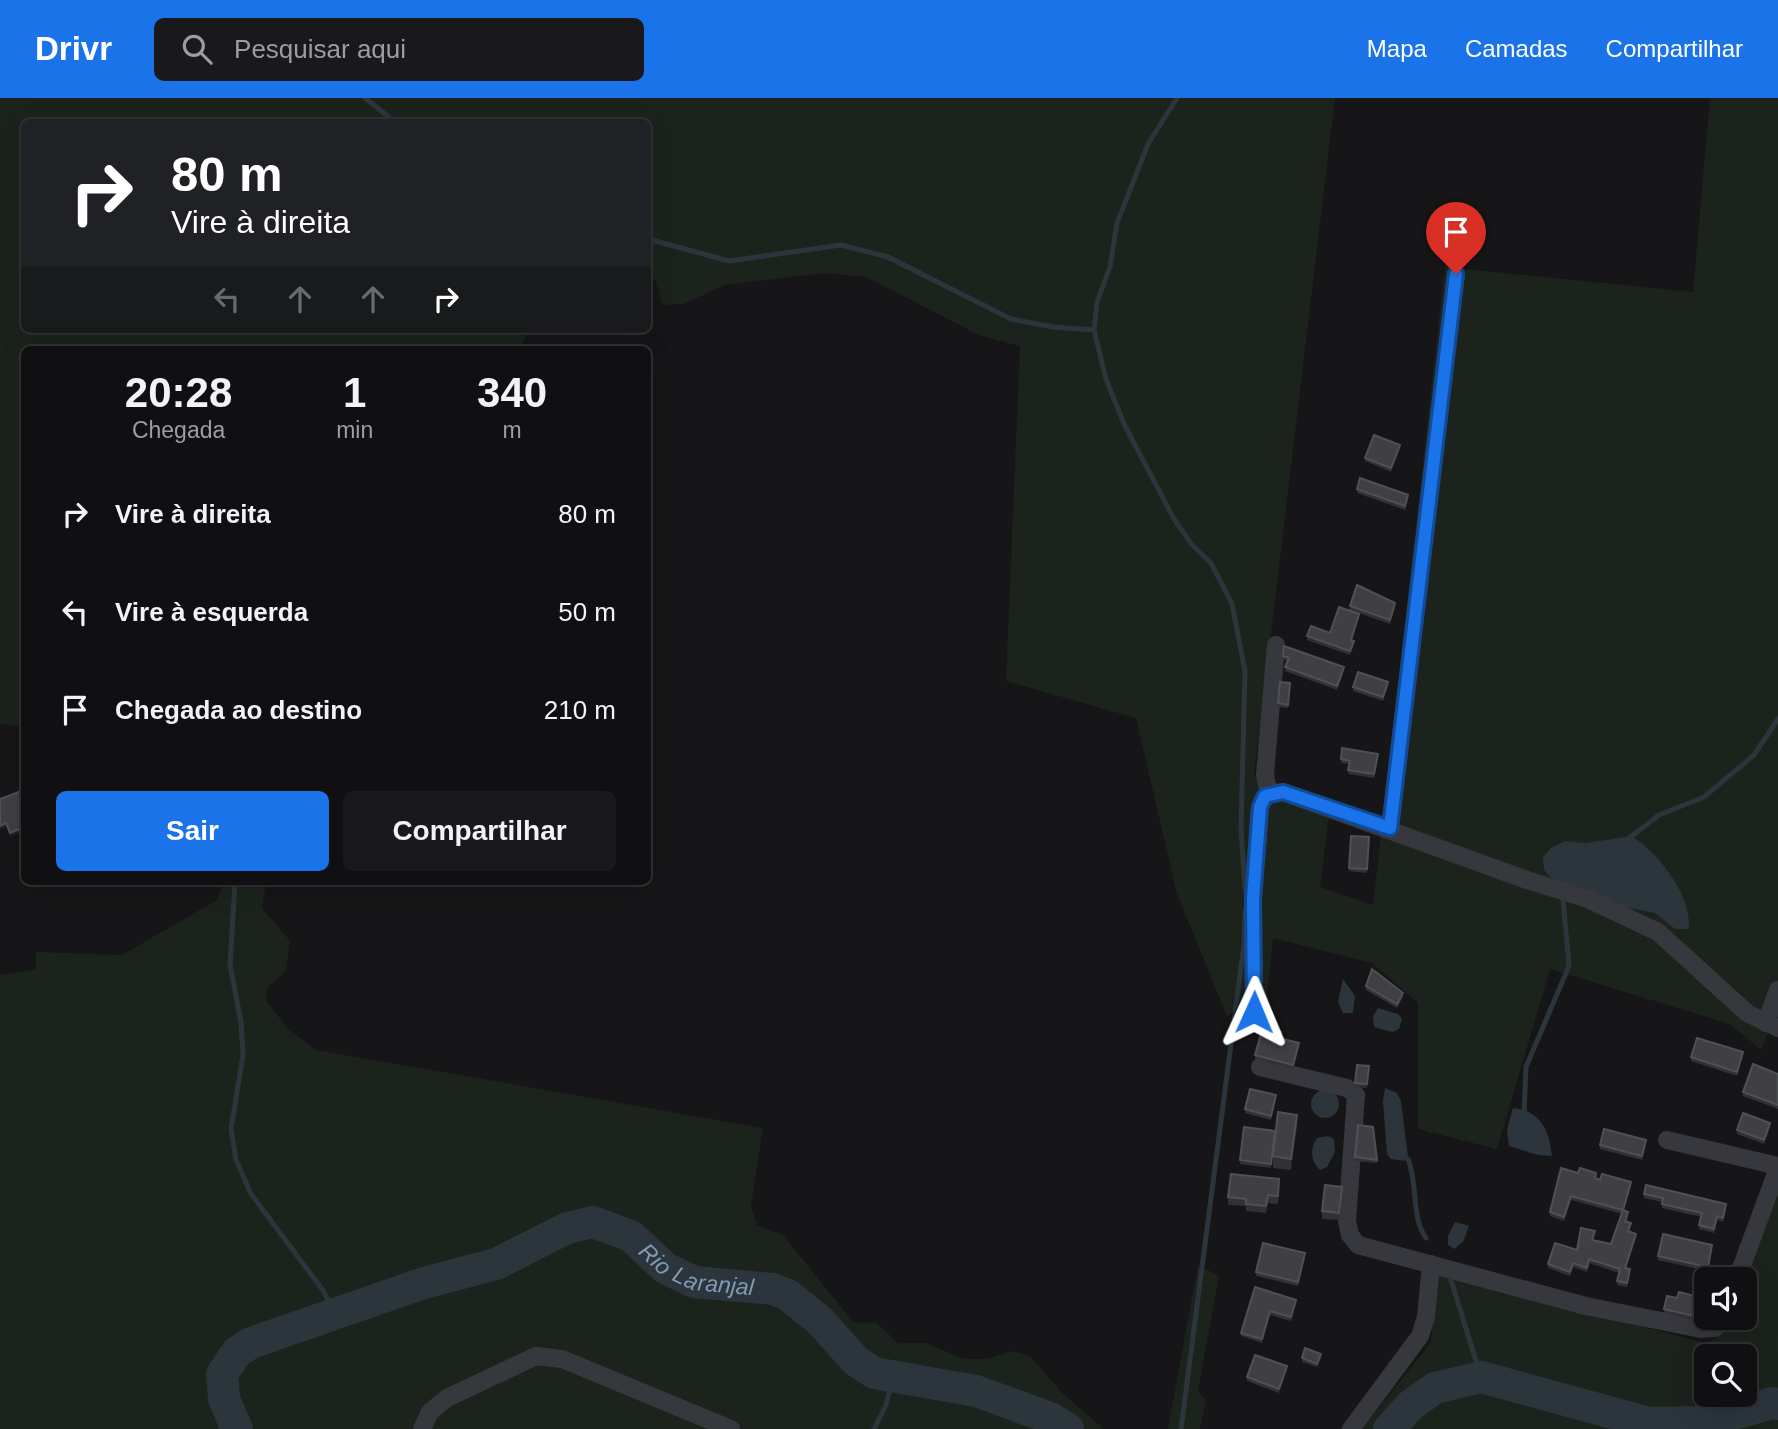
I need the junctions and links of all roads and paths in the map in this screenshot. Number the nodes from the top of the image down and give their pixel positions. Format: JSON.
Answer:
{"nodes":[{"id":1,"x":1456,"y":274,"type":"dead end"},
{"id":2,"x":1276,"y":645,"type":"dead end"},
{"id":3,"x":1272,"y":793,"type":"junction"},
{"id":4,"x":1390,"y":828,"type":"junction"},
{"id":5,"x":1778,"y":990,"type":"edge"},
{"id":6,"x":1254,"y":1012,"type":"dead end"},
{"id":7,"x":1775,"y":1029,"type":"edge"},
{"id":8,"x":1261,"y":1067,"type":"dead end"},
{"id":9,"x":1667,"y":1140,"type":"dead end"},
{"id":10,"x":1778,"y":1167,"type":"edge"},
{"id":11,"x":1431,"y":1264,"type":"junction"},
{"id":12,"x":1741,"y":1267,"type":"edge"},
{"id":13,"x":1694,"y":1328,"type":"edge"},
{"id":14,"x":422,"y":1429,"type":"edge"},
{"id":15,"x":731,"y":1429,"type":"edge"},
{"id":16,"x":1351,"y":1429,"type":"edge"}],
"edges":[{"from":1,"to":4,"type":"street"},
{"from":2,"to":3,"type":"street"},
{"from":3,"to":4,"type":"street"},
{"from":3,"to":6,"type":"street"},
{"from":4,"to":7,"type":"street"},
{"from":5,"to":7,"type":"street"},
{"from":8,"to":11,"type":"street"},
{"from":9,"to":10,"type":"street"},
{"from":10,"to":12,"type":"street"},
{"from":11,"to":13,"type":"street"},
{"from":11,"to":16,"type":"street"},
{"from":14,"to":15,"type":"street"}]}
